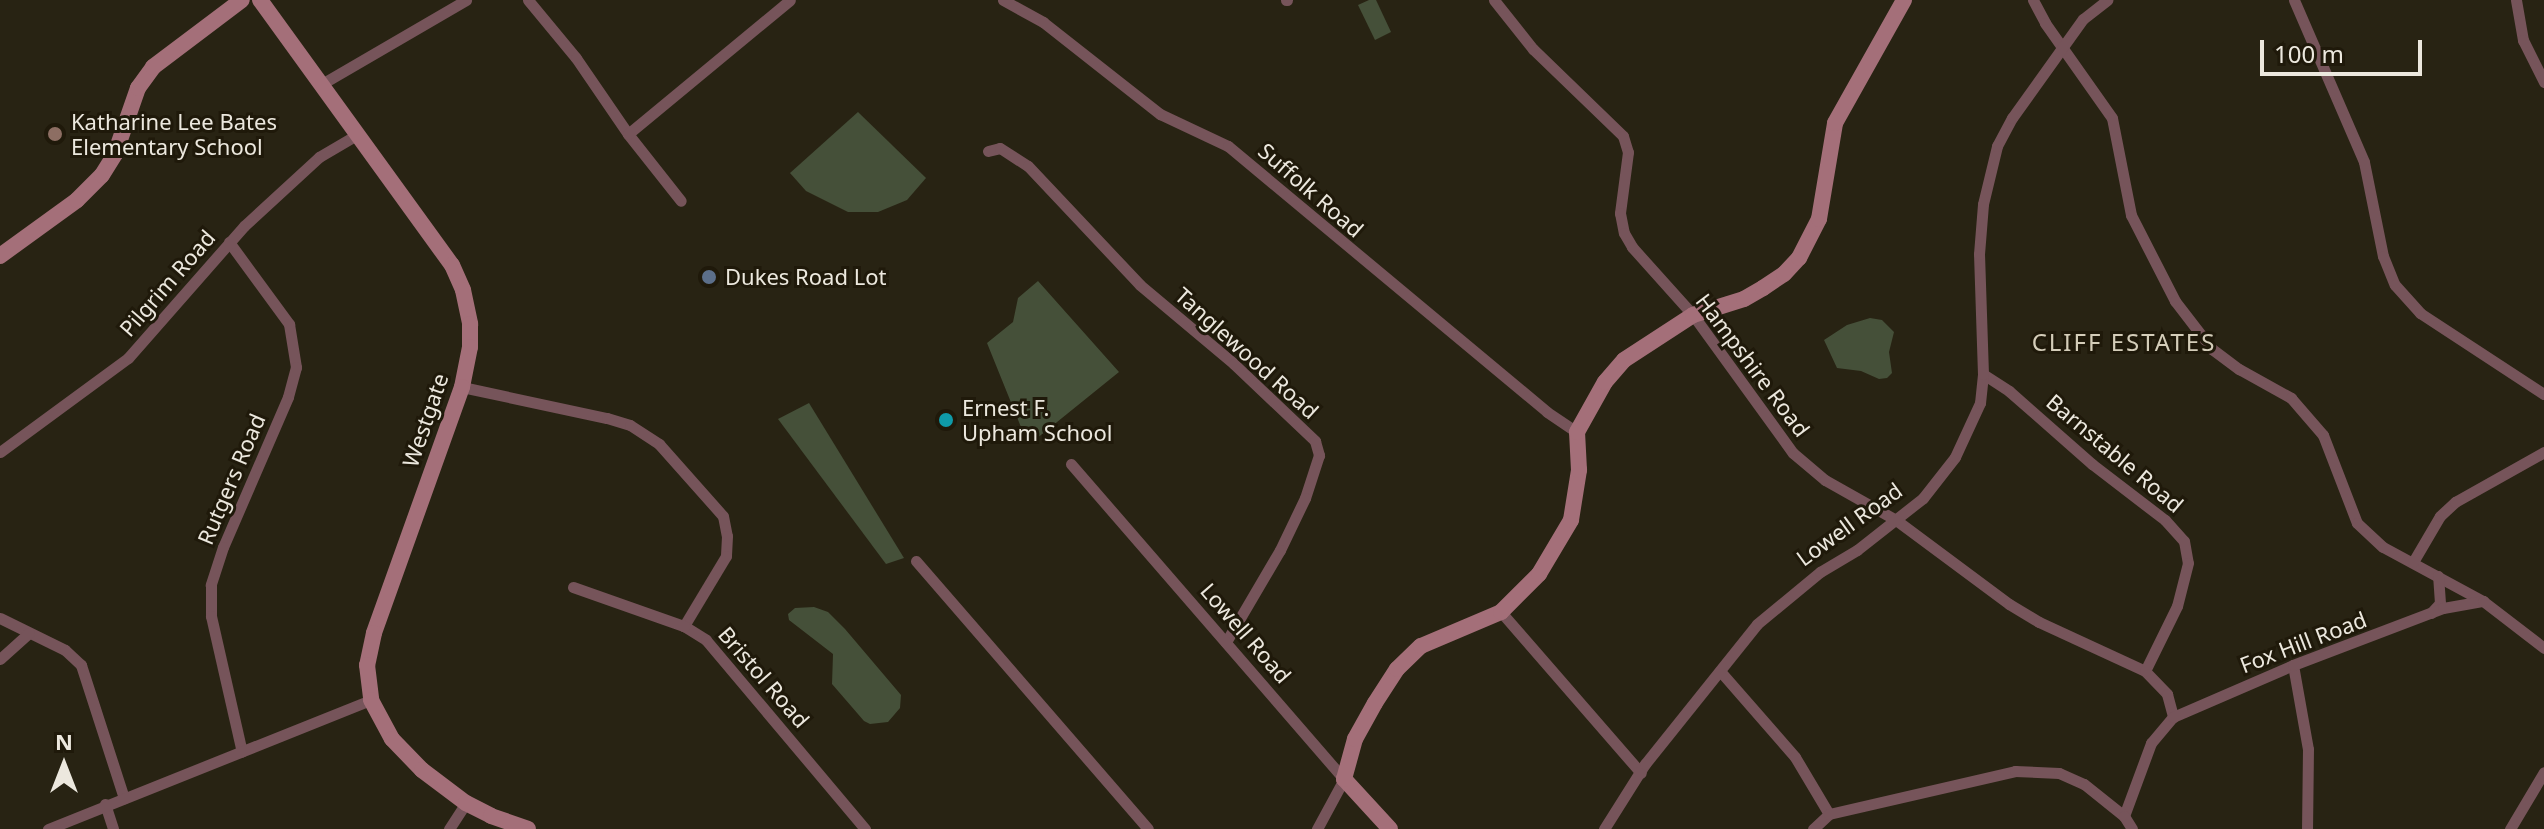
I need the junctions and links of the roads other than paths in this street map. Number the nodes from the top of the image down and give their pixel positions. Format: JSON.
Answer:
{"nodes":[{"id":1,"x":242,"y":0,"type":"edge"},
{"id":2,"x":260,"y":0,"type":"edge"},
{"id":3,"x":466,"y":0,"type":"edge"},
{"id":4,"x":528,"y":0,"type":"edge"},
{"id":5,"x":790,"y":0,"type":"edge"},
{"id":6,"x":1003,"y":0,"type":"edge"},
{"id":7,"x":1494,"y":0,"type":"edge"},
{"id":8,"x":1904,"y":0,"type":"edge"},
{"id":9,"x":2033,"y":0,"type":"edge"},
{"id":10,"x":2107,"y":0,"type":"edge"},
{"id":11,"x":2294,"y":0,"type":"edge"},
{"id":12,"x":2516,"y":0,"type":"edge"},
{"id":13,"x":2063,"y":46,"type":"junction"},
{"id":14,"x":2544,"y":82,"type":"edge"},
{"id":15,"x":320,"y":85,"type":"junction"},
{"id":16,"x":358,"y":134,"type":"junction"},
{"id":17,"x":628,"y":134,"type":"junction"},
{"id":18,"x":988,"y":151,"type":"dead end"},
{"id":19,"x":681,"y":201,"type":"dead end"},
{"id":20,"x":229,"y":242,"type":"junction"},
{"id":21,"x":0,"y":256,"type":"edge"},
{"id":22,"x":1693,"y":315,"type":"junction"},
{"id":23,"x":1983,"y":374,"type":"junction"},
{"id":24,"x":462,"y":387,"type":"junction"},
{"id":25,"x":2544,"y":394,"type":"edge"},
{"id":26,"x":1577,"y":432,"type":"junction"},
{"id":27,"x":0,"y":452,"type":"edge"},
{"id":28,"x":2544,"y":452,"type":"edge"},
{"id":29,"x":1071,"y":464,"type":"dead end"},
{"id":30,"x":1896,"y":520,"type":"junction"},
{"id":31,"x":916,"y":561,"type":"dead end"},
{"id":32,"x":2413,"y":562,"type":"junction"},
{"id":33,"x":2438,"y":576,"type":"junction"},
{"id":34,"x":573,"y":587,"type":"dead end"},
{"id":35,"x":2483,"y":601,"type":"junction"},
{"id":36,"x":1501,"y":612,"type":"junction"},
{"id":37,"x":2431,"y":613,"type":"junction"},
{"id":38,"x":0,"y":618,"type":"edge"},
{"id":39,"x":684,"y":626,"type":"junction"},
{"id":40,"x":29,"y":633,"type":"junction"},
{"id":41,"x":1226,"y":642,"type":"junction"},
{"id":42,"x":2544,"y":648,"type":"edge"},
{"id":43,"x":0,"y":659,"type":"edge"},
{"id":44,"x":2293,"y":665,"type":"junction"},
{"id":45,"x":1720,"y":671,"type":"junction"},
{"id":46,"x":2145,"y":671,"type":"junction"},
{"id":47,"x":371,"y":700,"type":"junction"},
{"id":48,"x":2173,"y":717,"type":"junction"},
{"id":49,"x":242,"y":752,"type":"junction"},
{"id":50,"x":2544,"y":772,"type":"edge"},
{"id":51,"x":1641,"y":773,"type":"junction"},
{"id":52,"x":1344,"y":779,"type":"junction"},
{"id":53,"x":124,"y":798,"type":"junction"},
{"id":54,"x":466,"y":803,"type":"junction"},
{"id":55,"x":105,"y":804,"type":"junction"},
{"id":56,"x":1829,"y":814,"type":"junction"},
{"id":57,"x":2124,"y":816,"type":"junction"},
{"id":58,"x":48,"y":829,"type":"edge"},
{"id":59,"x":113,"y":829,"type":"edge"},
{"id":60,"x":449,"y":829,"type":"edge"},
{"id":61,"x":528,"y":829,"type":"edge"},
{"id":62,"x":865,"y":829,"type":"edge"},
{"id":63,"x":1148,"y":829,"type":"edge"},
{"id":64,"x":1317,"y":829,"type":"edge"},
{"id":65,"x":1390,"y":829,"type":"edge"},
{"id":66,"x":1604,"y":829,"type":"edge"},
{"id":67,"x":1813,"y":829,"type":"edge"},
{"id":68,"x":2132,"y":829,"type":"edge"},
{"id":69,"x":2307,"y":829,"type":"edge"},
{"id":70,"x":2510,"y":829,"type":"edge"}],
"edges":[{"from":1,"to":21,"type":"street"},
{"from":2,"to":15,"type":"street","name":"Westgate"},
{"from":3,"to":15,"type":"street"},
{"from":4,"to":17,"type":"street"},
{"from":5,"to":17,"type":"street"},
{"from":6,"to":26,"type":"street","name":"Suffolk Road"},
{"from":7,"to":22,"type":"street","name":"Hampshire Road"},
{"from":8,"to":22,"type":"street"},
{"from":9,"to":13,"type":"street"},
{"from":10,"to":13,"type":"street","name":"Lowell Road"},
{"from":11,"to":25,"type":"street"},
{"from":12,"to":14,"type":"street"},
{"from":13,"to":23,"type":"street","name":"Lowell Road"},
{"from":13,"to":32,"type":"street"},
{"from":15,"to":16,"type":"street","name":"Westgate"},
{"from":16,"to":20,"type":"street","name":"Pilgrim Road"},
{"from":16,"to":24,"type":"street","name":"Westgate"},
{"from":17,"to":19,"type":"street"},
{"from":18,"to":41,"type":"street","name":"Tanglewood Road"},
{"from":20,"to":27,"type":"street","name":"Pilgrim Road"},
{"from":20,"to":49,"type":"street","name":"Rutgers Road"},
{"from":22,"to":26,"type":"street"},
{"from":22,"to":30,"type":"street","name":"Hampshire Road"},
{"from":23,"to":30,"type":"street","name":"Lowell Road"},
{"from":23,"to":46,"type":"street","name":"Barnstable Road"},
{"from":24,"to":39,"type":"street","name":"Bristol Road"},
{"from":24,"to":47,"type":"street","name":"Westgate"},
{"from":26,"to":36,"type":"street"},
{"from":28,"to":32,"type":"street"},
{"from":29,"to":41,"type":"street","name":"Lowell Road"},
{"from":30,"to":45,"type":"street","name":"Lowell Road"},
{"from":30,"to":46,"type":"street","name":"Hampshire Road"},
{"from":31,"to":63,"type":"street"},
{"from":32,"to":33,"type":"street"},
{"from":33,"to":35,"type":"street"},
{"from":33,"to":37,"type":"street"},
{"from":34,"to":39,"type":"street"},
{"from":35,"to":37,"type":"street","name":"Fox Hill Road"},
{"from":35,"to":42,"type":"street"},
{"from":36,"to":51,"type":"street"},
{"from":36,"to":52,"type":"street"},
{"from":37,"to":44,"type":"street","name":"Fox Hill Road"},
{"from":38,"to":40,"type":"street"},
{"from":39,"to":62,"type":"street","name":"Bristol Road"},
{"from":40,"to":43,"type":"street"},
{"from":40,"to":53,"type":"street"},
{"from":41,"to":52,"type":"street","name":"Lowell Road"},
{"from":44,"to":48,"type":"street","name":"Fox Hill Road"},
{"from":44,"to":69,"type":"street"},
{"from":45,"to":51,"type":"street","name":"Lowell Road"},
{"from":45,"to":56,"type":"street"},
{"from":46,"to":48,"type":"street","name":"Hampshire Road"},
{"from":47,"to":49,"type":"street"},
{"from":47,"to":54,"type":"street","name":"Westgate"},
{"from":48,"to":57,"type":"street","name":"Fox Hill Road"},
{"from":49,"to":53,"type":"street"},
{"from":50,"to":70,"type":"street"},
{"from":51,"to":66,"type":"street","name":"Lowell Road"},
{"from":52,"to":64,"type":"street"},
{"from":52,"to":65,"type":"street","name":"Lowell Road"},
{"from":53,"to":55,"type":"street"},
{"from":54,"to":60,"type":"street"},
{"from":54,"to":61,"type":"street","name":"Westgate"},
{"from":55,"to":58,"type":"street"},
{"from":55,"to":59,"type":"street"},
{"from":56,"to":57,"type":"street"},
{"from":56,"to":67,"type":"street"},
{"from":57,"to":68,"type":"street"}]}
